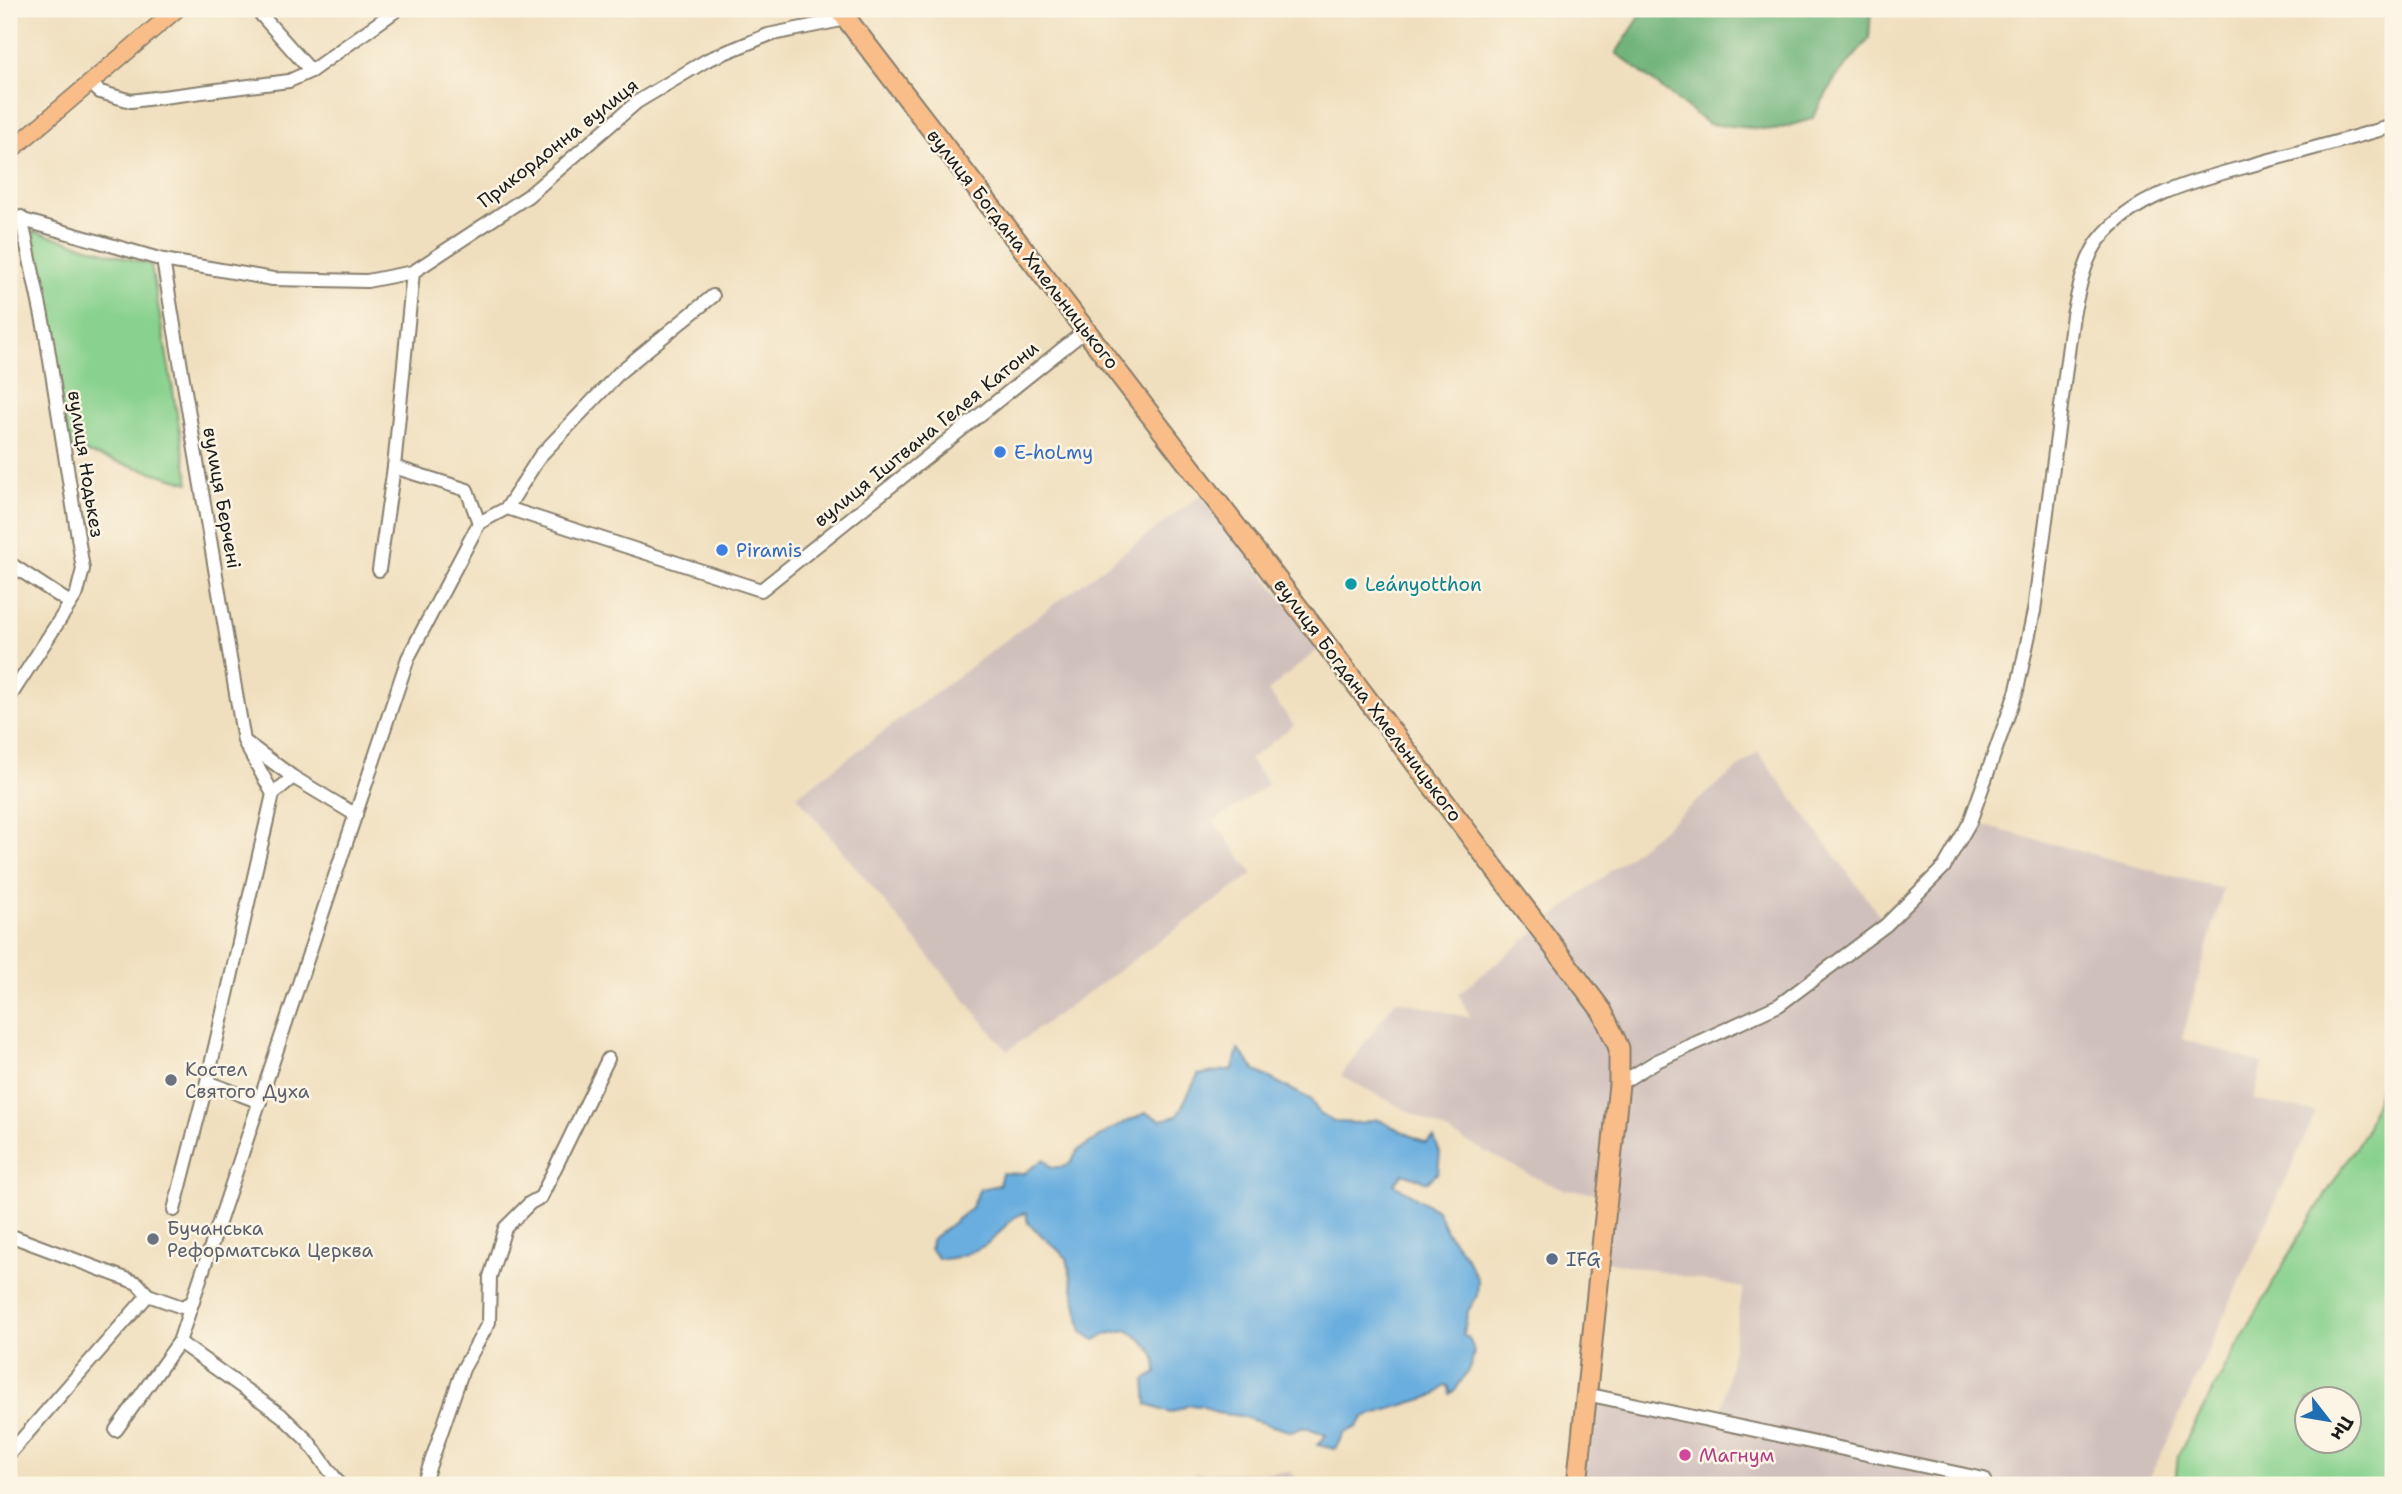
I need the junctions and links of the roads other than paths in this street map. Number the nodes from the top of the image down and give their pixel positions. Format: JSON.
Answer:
{"nodes":[{"id":1,"x":177,"y":9,"type":"edge"},
{"id":2,"x":257,"y":9,"type":"edge"},
{"id":3,"x":398,"y":9,"type":"edge"},
{"id":4,"x":842,"y":14,"type":"edge"},
{"id":5,"x":311,"y":71,"type":"junction"},
{"id":6,"x":90,"y":83,"type":"junction"},
{"id":7,"x":2393,"y":126,"type":"edge"},
{"id":8,"x":9,"y":152,"type":"edge"},
{"id":9,"x":15,"y":217,"type":"edge"},
{"id":10,"x":163,"y":260,"type":"junction"},
{"id":11,"x":413,"y":272,"type":"junction"},
{"id":12,"x":713,"y":296,"type":"dead end"},
{"id":13,"x":1086,"y":330,"type":"junction"},
{"id":14,"x":394,"y":467,"type":"junction"},
{"id":15,"x":506,"y":508,"type":"junction"},
{"id":16,"x":480,"y":523,"type":"junction"},
{"id":17,"x":9,"y":563,"type":"edge"},
{"id":18,"x":379,"y":570,"type":"dead end"},
{"id":19,"x":70,"y":603,"type":"junction"},
{"id":20,"x":9,"y":698,"type":"edge"},
{"id":21,"x":244,"y":741,"type":"junction"},
{"id":22,"x":293,"y":777,"type":"junction"},
{"id":23,"x":273,"y":794,"type":"junction"},
{"id":24,"x":356,"y":815,"type":"junction"},
{"id":25,"x":608,"y":1059,"type":"dead end"},
{"id":26,"x":207,"y":1082,"type":"junction"},
{"id":27,"x":1619,"y":1084,"type":"junction"},
{"id":28,"x":260,"y":1102,"type":"junction"},
{"id":29,"x":174,"y":1210,"type":"dead end"},
{"id":30,"x":9,"y":1235,"type":"edge"},
{"id":31,"x":148,"y":1295,"type":"junction"},
{"id":32,"x":193,"y":1302,"type":"junction"},
{"id":33,"x":179,"y":1342,"type":"junction"},
{"id":34,"x":1586,"y":1394,"type":"junction"},
{"id":35,"x":116,"y":1430,"type":"dead end"},
{"id":36,"x":9,"y":1454,"type":"edge"},
{"id":37,"x":1984,"y":1479,"type":"dead end"},
{"id":38,"x":341,"y":1485,"type":"edge"},
{"id":39,"x":423,"y":1485,"type":"edge"},
{"id":40,"x":1577,"y":1485,"type":"edge"}],
"edges":[{"from":1,"to":6,"type":"main road"},
{"from":2,"to":5,"type":"street"},
{"from":3,"to":5,"type":"street"},
{"from":4,"to":11,"type":"street","name":"Прикордонна вулиця"},
{"from":4,"to":13,"type":"highway","name":"вулиця Богдана Хмельницького"},
{"from":5,"to":6,"type":"street"},
{"from":6,"to":8,"type":"main road"},
{"from":7,"to":27,"type":"street"},
{"from":9,"to":10,"type":"street","name":"Прикордонна вулиця"},
{"from":9,"to":19,"type":"street","name":"вулиця Нодькез"},
{"from":10,"to":11,"type":"street","name":"Прикордонна вулиця"},
{"from":10,"to":21,"type":"street","name":"вулиця Берчені"},
{"from":11,"to":14,"type":"street"},
{"from":12,"to":15,"type":"street"},
{"from":13,"to":15,"type":"street","name":"вулиця Іштвана Гелея Катони"},
{"from":13,"to":27,"type":"highway","name":"вулиця Богдана Хмельницького"},
{"from":14,"to":16,"type":"street"},
{"from":14,"to":18,"type":"street"},
{"from":15,"to":16,"type":"street"},
{"from":16,"to":24,"type":"street"},
{"from":17,"to":19,"type":"street"},
{"from":19,"to":20,"type":"street","name":"вулиця Нодькез"},
{"from":21,"to":22,"type":"street"},
{"from":21,"to":23,"type":"street","name":"вулиця Берчені"},
{"from":22,"to":23,"type":"street"},
{"from":22,"to":24,"type":"street"},
{"from":23,"to":26,"type":"street"},
{"from":24,"to":28,"type":"street"},
{"from":25,"to":39,"type":"street"},
{"from":26,"to":28,"type":"street"},
{"from":26,"to":29,"type":"street"},
{"from":27,"to":34,"type":"highway","name":"вулиця Богдана Хмельницького"},
{"from":28,"to":32,"type":"street"},
{"from":30,"to":31,"type":"street"},
{"from":31,"to":32,"type":"street"},
{"from":31,"to":36,"type":"street"},
{"from":32,"to":33,"type":"street"},
{"from":33,"to":35,"type":"street"},
{"from":33,"to":38,"type":"street"},
{"from":34,"to":37,"type":"street"},
{"from":34,"to":40,"type":"highway","name":"вулиця Богдана Хмельницького"}]}
